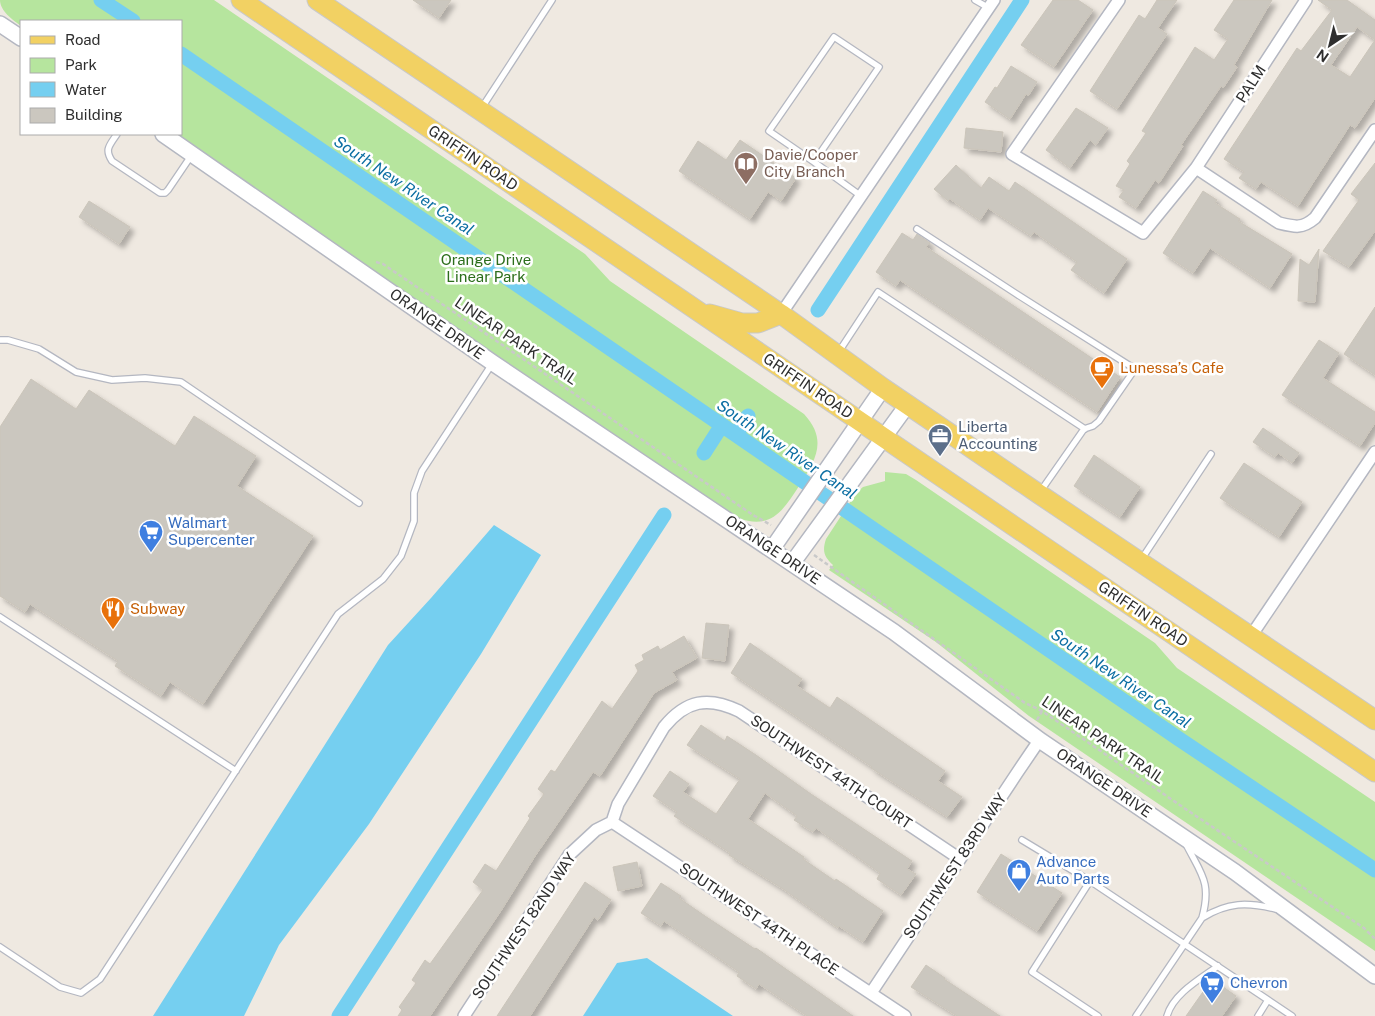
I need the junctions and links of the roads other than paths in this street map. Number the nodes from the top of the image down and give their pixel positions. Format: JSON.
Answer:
{"nodes":[{"id":1,"x":240,"y":0,"type":"edge"},
{"id":2,"x":317,"y":0,"type":"edge"},
{"id":3,"x":552,"y":0,"type":"edge"},
{"id":4,"x":975,"y":0,"type":"edge"},
{"id":5,"x":1119,"y":0,"type":"edge"},
{"id":6,"x":1306,"y":0,"type":"edge"},
{"id":7,"x":991,"y":4,"type":"edge"},
{"id":8,"x":0,"y":24,"type":"edge"},
{"id":9,"x":20,"y":37,"type":"edge"},
{"id":10,"x":480,"y":111,"type":"junction"},
{"id":11,"x":1375,"y":130,"type":"edge"},
{"id":12,"x":116,"y":135,"type":"edge"},
{"id":13,"x":164,"y":135,"type":"edge"},
{"id":14,"x":193,"y":154,"type":"junction"},
{"id":15,"x":814,"y":162,"type":"junction"},
{"id":16,"x":1196,"y":168,"type":"junction"},
{"id":17,"x":860,"y":196,"type":"junction"},
{"id":18,"x":917,"y":229,"type":"dead end"},
{"id":19,"x":694,"y":310,"type":"junction"},
{"id":20,"x":781,"y":314,"type":"junction"},
{"id":21,"x":0,"y":340,"type":"edge"},
{"id":22,"x":836,"y":354,"type":"junction"},
{"id":23,"x":493,"y":363,"type":"junction"},
{"id":24,"x":883,"y":388,"type":"junction"},
{"id":25,"x":908,"y":404,"type":"junction"},
{"id":26,"x":859,"y":421,"type":"junction"},
{"id":27,"x":1085,"y":429,"type":"junction"},
{"id":28,"x":883,"y":437,"type":"junction"},
{"id":29,"x":1375,"y":452,"type":"edge"},
{"id":30,"x":1211,"y":454,"type":"dead end"},
{"id":31,"x":1039,"y":494,"type":"junction"},
{"id":32,"x":359,"y":503,"type":"dead end"},
{"id":33,"x":772,"y":548,"type":"junction"},
{"id":34,"x":792,"y":562,"type":"junction"},
{"id":35,"x":1140,"y":562,"type":"junction"},
{"id":36,"x":0,"y":617,"type":"edge"},
{"id":37,"x":1251,"y":636,"type":"junction"},
{"id":38,"x":1375,"y":720,"type":"edge"},
{"id":39,"x":1041,"y":741,"type":"junction"},
{"id":40,"x":236,"y":771,"type":"junction"},
{"id":41,"x":1375,"y":772,"type":"edge"},
{"id":42,"x":612,"y":822,"type":"junction"},
{"id":43,"x":1182,"y":835,"type":"junction"},
{"id":44,"x":1022,"y":840,"type":"dead end"},
{"id":45,"x":960,"y":859,"type":"junction"},
{"id":46,"x":1090,"y":881,"type":"junction"},
{"id":47,"x":1287,"y":912,"type":"junction"},
{"id":48,"x":1202,"y":918,"type":"junction"},
{"id":49,"x":1185,"y":944,"type":"junction"},
{"id":50,"x":0,"y":947,"type":"edge"},
{"id":51,"x":1218,"y":966,"type":"junction"},
{"id":52,"x":1375,"y":976,"type":"edge"},
{"id":53,"x":871,"y":993,"type":"junction"},
{"id":54,"x":1268,"y":1000,"type":"junction"},
{"id":55,"x":464,"y":1016,"type":"edge"},
{"id":56,"x":905,"y":1016,"type":"edge"},
{"id":57,"x":1098,"y":1016,"type":"edge"},
{"id":58,"x":1136,"y":1016,"type":"edge"},
{"id":59,"x":1167,"y":1016,"type":"edge"},
{"id":60,"x":1258,"y":1016,"type":"edge"},
{"id":61,"x":1292,"y":1016,"type":"edge"}],
"edges":[{"from":1,"to":19,"type":"main road","name":"GRIFFIN ROAD"},
{"from":2,"to":10,"type":"main road"},
{"from":3,"to":10,"type":"lane"},
{"from":4,"to":7,"type":"lane"},
{"from":5,"to":16,"type":"street","name":"PALM"},
{"from":6,"to":16,"type":"street","name":"PALM"},
{"from":7,"to":17,"type":"street"},
{"from":8,"to":9,"type":"street"},
{"from":10,"to":20,"type":"main road"},
{"from":11,"to":16,"type":"street"},
{"from":12,"to":14,"type":"lane"},
{"from":13,"to":14,"type":"street","name":"ORANGE DRIVE"},
{"from":14,"to":23,"type":"street","name":"ORANGE DRIVE"},
{"from":15,"to":15,"type":"lane"},
{"from":15,"to":17,"type":"lane"},
{"from":17,"to":20,"type":"street"},
{"from":18,"to":27,"type":"lane"},
{"from":19,"to":20,"type":"main road"},
{"from":19,"to":26,"type":"main road","name":"GRIFFIN ROAD"},
{"from":20,"to":22,"type":"main road"},
{"from":21,"to":32,"type":"lane"},
{"from":22,"to":24,"type":"main road"},
{"from":22,"to":27,"type":"lane"},
{"from":23,"to":33,"type":"street","name":"ORANGE DRIVE"},
{"from":23,"to":40,"type":"lane"},
{"from":24,"to":25,"type":"main road"},
{"from":24,"to":26,"type":"street"},
{"from":25,"to":28,"type":"street"},
{"from":25,"to":31,"type":"main road"},
{"from":26,"to":28,"type":"main road","name":"GRIFFIN ROAD"},
{"from":26,"to":33,"type":"street"},
{"from":27,"to":31,"type":"lane"},
{"from":28,"to":34,"type":"street"},
{"from":28,"to":41,"type":"main road","name":"GRIFFIN ROAD"},
{"from":29,"to":37,"type":"street"},
{"from":30,"to":35,"type":"lane"},
{"from":31,"to":35,"type":"main road"},
{"from":33,"to":34,"type":"street","name":"ORANGE DRIVE"},
{"from":34,"to":39,"type":"street","name":"ORANGE DRIVE"},
{"from":35,"to":37,"type":"main road"},
{"from":36,"to":40,"type":"lane"},
{"from":37,"to":38,"type":"main road"},
{"from":39,"to":43,"type":"street","name":"ORANGE DRIVE"},
{"from":39,"to":45,"type":"street","name":"SOUTHWEST 83RD WAY"},
{"from":40,"to":50,"type":"lane"},
{"from":42,"to":45,"type":"street","name":"SOUTHWEST 44TH COURT"},
{"from":42,"to":53,"type":"street","name":"SOUTHWEST 44TH PLACE"},
{"from":42,"to":55,"type":"street","name":"SOUTHWEST 82ND WAY"},
{"from":43,"to":47,"type":"street","name":"ORANGE DRIVE"},
{"from":43,"to":48,"type":"lane"},
{"from":44,"to":46,"type":"lane"},
{"from":45,"to":53,"type":"street","name":"SOUTHWEST 83RD WAY"},
{"from":46,"to":49,"type":"lane"},
{"from":46,"to":57,"type":"lane"},
{"from":47,"to":48,"type":"lane"},
{"from":47,"to":52,"type":"street","name":"ORANGE DRIVE"},
{"from":48,"to":49,"type":"lane"},
{"from":49,"to":51,"type":"lane"},
{"from":49,"to":58,"type":"lane"},
{"from":51,"to":54,"type":"lane"},
{"from":51,"to":59,"type":"lane"},
{"from":53,"to":56,"type":"street","name":"SOUTHWEST 44TH PLACE"},
{"from":54,"to":60,"type":"lane"},
{"from":54,"to":61,"type":"lane"}]}
